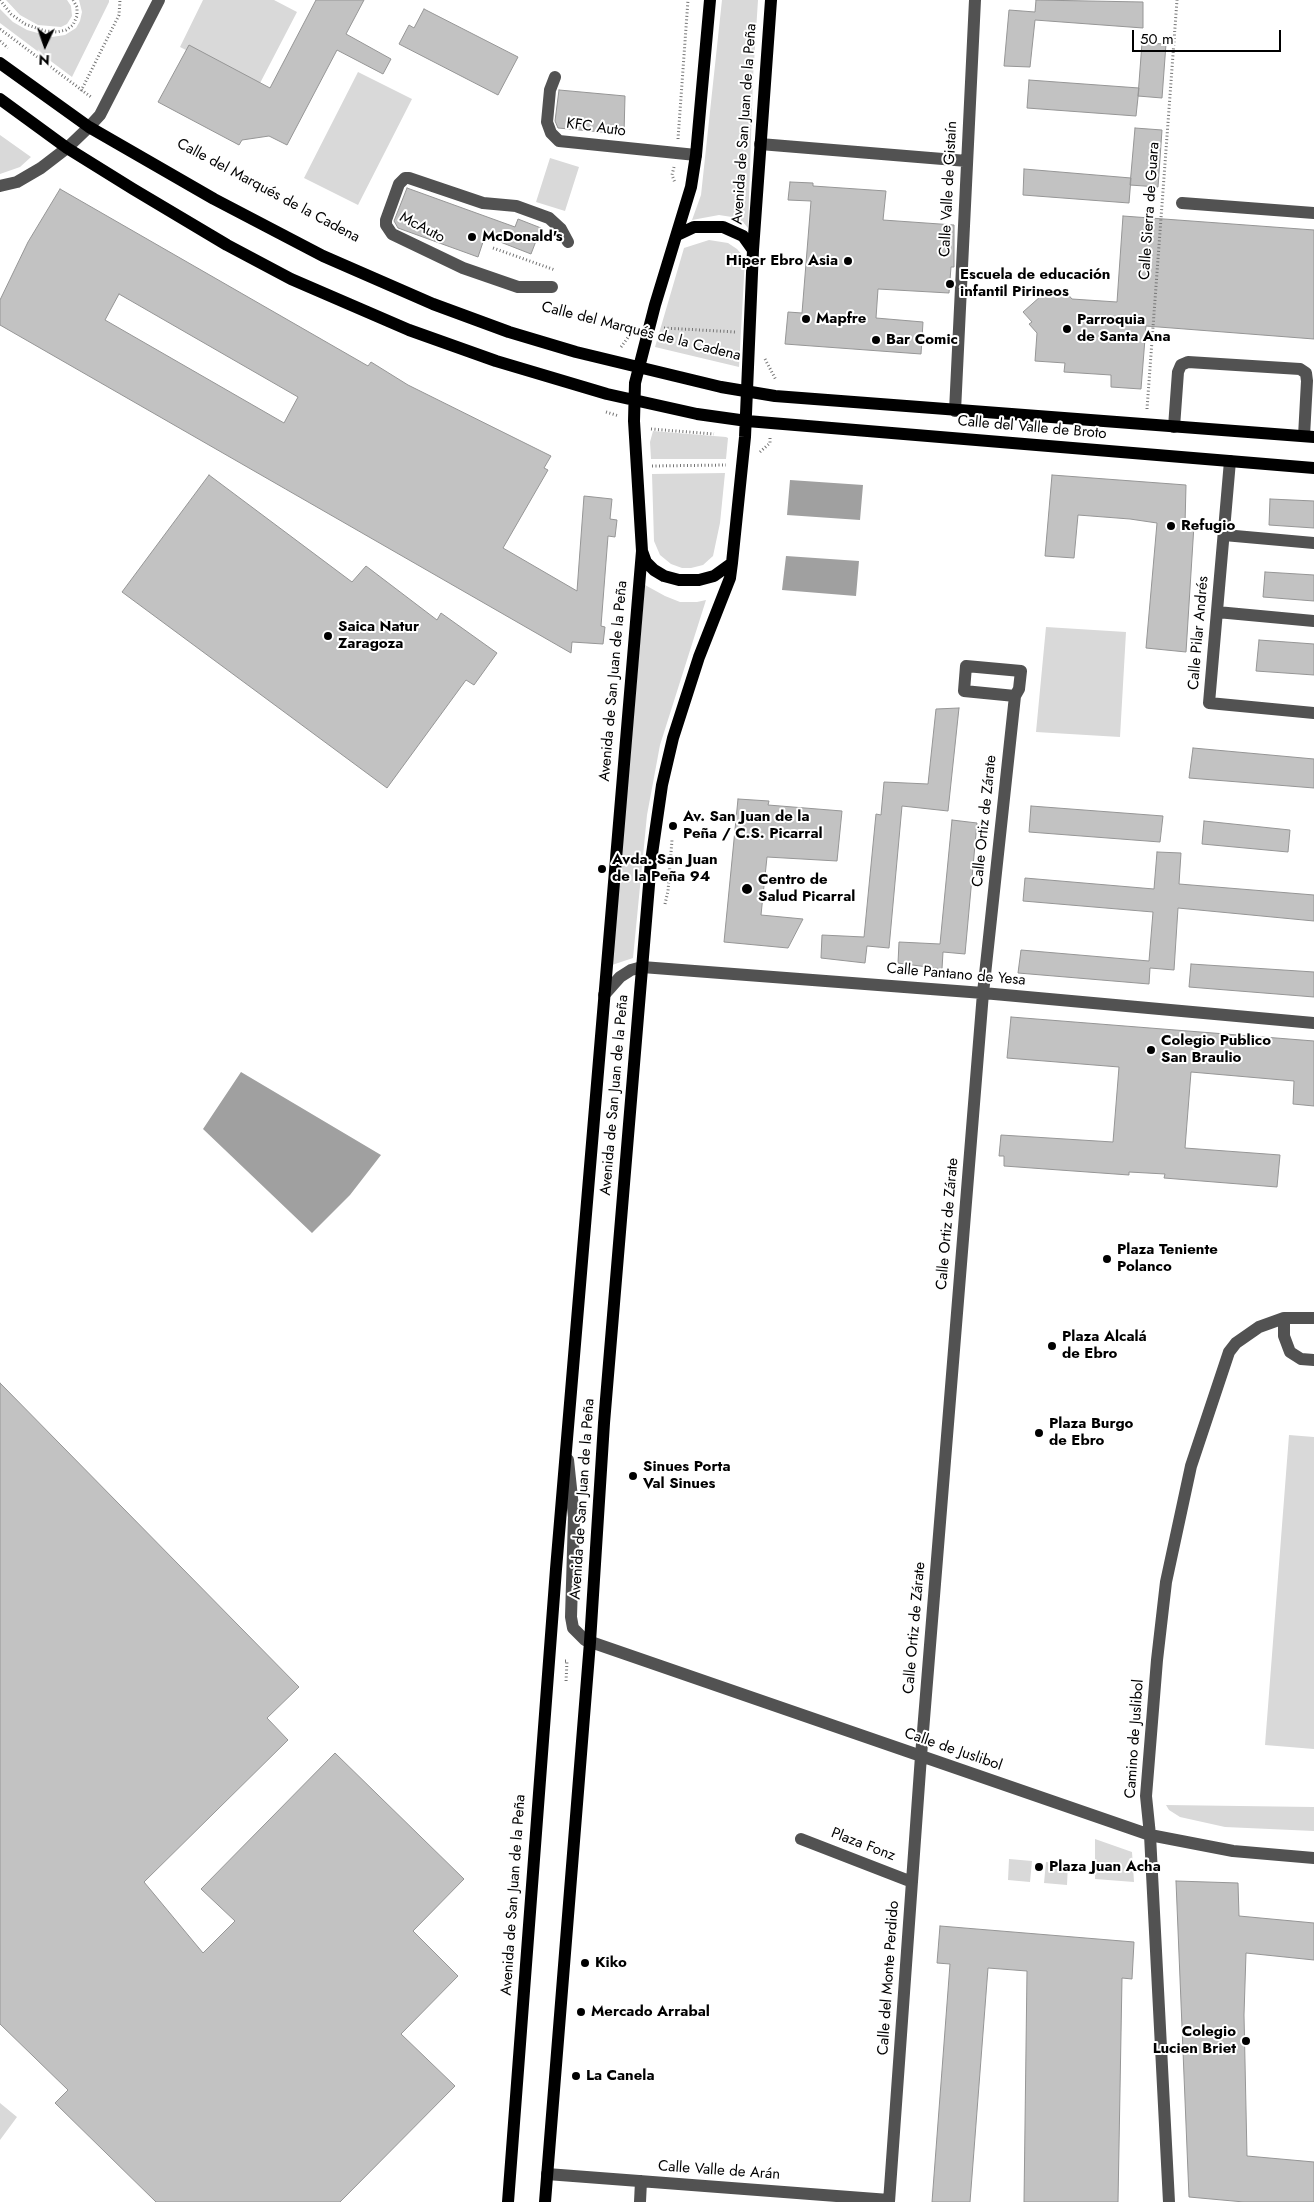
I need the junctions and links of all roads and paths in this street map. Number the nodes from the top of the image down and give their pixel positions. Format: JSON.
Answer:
{"nodes":[{"id":1,"x":0,"y":0,"type":"edge"},
{"id":2,"x":73,"y":0,"type":"edge"},
{"id":3,"x":120,"y":0,"type":"edge"},
{"id":4,"x":159,"y":0,"type":"edge"},
{"id":5,"x":710,"y":0,"type":"edge"},
{"id":6,"x":771,"y":0,"type":"edge"},
{"id":7,"x":975,"y":0,"type":"edge"},
{"id":8,"x":1176,"y":0,"type":"edge"},
{"id":9,"x":0,"y":29,"type":"edge"},
{"id":10,"x":0,"y":41,"type":"edge"},
{"id":11,"x":15,"y":53,"type":"dead end"},
{"id":12,"x":0,"y":63,"type":"edge"},
{"id":13,"x":555,"y":77,"type":"dead end"},
{"id":14,"x":81,"y":90,"type":"junction"},
{"id":15,"x":0,"y":99,"type":"edge"},
{"id":16,"x":104,"y":105,"type":"junction"},
{"id":17,"x":89,"y":127,"type":"junction"},
{"id":18,"x":760,"y":144,"type":"junction"},
{"id":19,"x":68,"y":148,"type":"junction"},
{"id":20,"x":696,"y":155,"type":"junction"},
{"id":21,"x":967,"y":161,"type":"junction"},
{"id":22,"x":0,"y":186,"type":"edge"},
{"id":23,"x":1182,"y":203,"type":"dead end"},
{"id":24,"x":1314,"y":213,"type":"edge"},
{"id":25,"x":677,"y":235,"type":"junction"},
{"id":26,"x":568,"y":242,"type":"dead end"},
{"id":27,"x":493,"y":248,"type":"dead end"},
{"id":28,"x":753,"y":250,"type":"junction"},
{"id":29,"x":558,"y":271,"type":"dead end"},
{"id":30,"x":552,"y":287,"type":"dead end"},
{"id":31,"x":649,"y":324,"type":"junction"},
{"id":32,"x":749,"y":331,"type":"junction"},
{"id":33,"x":615,"y":345,"type":"dead end"},
{"id":34,"x":642,"y":351,"type":"junction"},
{"id":35,"x":763,"y":355,"type":"dead end"},
{"id":36,"x":638,"y":368,"type":"junction"},
{"id":37,"x":1310,"y":371,"type":"edge"},
{"id":38,"x":748,"y":374,"type":"junction"},
{"id":39,"x":776,"y":378,"type":"junction"},
{"id":40,"x":747,"y":392,"type":"junction"},
{"id":41,"x":775,"y":396,"type":"junction"},
{"id":42,"x":634,"y":401,"type":"junction"},
{"id":43,"x":955,"y":411,"type":"junction"},
{"id":44,"x":746,"y":421,"type":"junction"},
{"id":45,"x":772,"y":423,"type":"junction"},
{"id":46,"x":1146,"y":424,"type":"junction"},
{"id":47,"x":1174,"y":427,"type":"junction"},
{"id":48,"x":1309,"y":437,"type":"edge"},
{"id":49,"x":758,"y":457,"type":"dead end"},
{"id":50,"x":1230,"y":461,"type":"junction"},
{"id":51,"x":726,"y":465,"type":"dead end"},
{"id":52,"x":652,"y":466,"type":"dead end"},
{"id":53,"x":1314,"y":468,"type":"edge"},
{"id":54,"x":1224,"y":536,"type":"junction"},
{"id":55,"x":1314,"y":543,"type":"edge"},
{"id":56,"x":642,"y":552,"type":"junction"},
{"id":57,"x":732,"y":564,"type":"junction"},
{"id":58,"x":1217,"y":612,"type":"junction"},
{"id":59,"x":1314,"y":620,"type":"edge"},
{"id":60,"x":1015,"y":696,"type":"dead end"},
{"id":61,"x":1314,"y":712,"type":"edge"},
{"id":62,"x":672,"y":835,"type":"dead end"},
{"id":63,"x":664,"y":908,"type":"dead end"},
{"id":64,"x":642,"y":968,"type":"junction"},
{"id":65,"x":983,"y":993,"type":"junction"},
{"id":66,"x":604,"y":994,"type":"junction"},
{"id":67,"x":1314,"y":1022,"type":"edge"},
{"id":68,"x":1284,"y":1318,"type":"junction"},
{"id":69,"x":1314,"y":1318,"type":"edge"},
{"id":70,"x":1314,"y":1360,"type":"edge"},
{"id":71,"x":566,"y":1440,"type":"junction"},
{"id":72,"x":590,"y":1642,"type":"junction"},
{"id":73,"x":548,"y":1660,"type":"junction"},
{"id":74,"x":565,"y":1684,"type":"dead end"},
{"id":75,"x":921,"y":1756,"type":"junction"},
{"id":76,"x":1150,"y":1835,"type":"junction"},
{"id":77,"x":802,"y":1839,"type":"dead end"},
{"id":78,"x":1314,"y":1858,"type":"edge"},
{"id":79,"x":912,"y":1882,"type":"junction"},
{"id":80,"x":547,"y":2174,"type":"junction"},
{"id":81,"x":641,"y":2181,"type":"junction"},
{"id":82,"x":763,"y":2196,"type":"edge"},
{"id":83,"x":889,"y":2201,"type":"edge"},
{"id":84,"x":508,"y":2202,"type":"edge"},
{"id":85,"x":544,"y":2202,"type":"edge"},
{"id":86,"x":640,"y":2202,"type":"edge"},
{"id":87,"x":1170,"y":2202,"type":"edge"}],
"edges":[{"from":1,"to":2,"type":"path"},
{"from":3,"to":14,"type":"path"},
{"from":4,"to":16,"type":"street"},
{"from":5,"to":20,"type":"main road","name":"Avenida de San Juan de la Peña"},
{"from":6,"to":18,"type":"main road","name":"Avenida de San Juan de la Peña"},
{"from":7,"to":21,"type":"street","name":"Calle Valle de Gistaín"},
{"from":8,"to":46,"type":"path","name":"Calle Sierra de Guara"},
{"from":9,"to":14,"type":"path"},
{"from":10,"to":11,"type":"path"},
{"from":12,"to":17,"type":"main road","name":"Calle del Marqués de la Cadena"},
{"from":13,"to":20,"type":"street","name":"KFC Auto"},
{"from":14,"to":16,"type":"path"},
{"from":15,"to":19,"type":"main road"},
{"from":16,"to":17,"type":"street"},
{"from":17,"to":19,"type":"street"},
{"from":17,"to":36,"type":"main road","name":"Calle del Marqués de la Cadena"},
{"from":18,"to":21,"type":"street"},
{"from":18,"to":28,"type":"main road","name":"Avenida de San Juan de la Peña"},
{"from":19,"to":22,"type":"street"},
{"from":19,"to":42,"type":"main road"},
{"from":20,"to":25,"type":"main road","name":"Avenida de San Juan de la Peña"},
{"from":21,"to":43,"type":"street","name":"Calle Valle de Gistaín"},
{"from":23,"to":24,"type":"street"},
{"from":25,"to":28,"type":"main road","name":"Avenida de San Juan de la Peña"},
{"from":25,"to":31,"type":"main road","name":"Avenida de San Juan de la Peña"},
{"from":26,"to":30,"type":"street","name":"McAuto"},
{"from":27,"to":29,"type":"path"},
{"from":28,"to":32,"type":"main road","name":"Avenida de San Juan de la Peña"},
{"from":31,"to":32,"type":"path"},
{"from":31,"to":34,"type":"main road","name":"Avenida de San Juan de la Peña"},
{"from":32,"to":38,"type":"main road","name":"Avenida de San Juan de la Peña"},
{"from":33,"to":34,"type":"path","name":"Calle del Marqués de la Cadena"},
{"from":34,"to":36,"type":"main road","name":"Avenida de San Juan de la Peña"},
{"from":35,"to":39,"type":"path"},
{"from":36,"to":40,"type":"main road","name":"Calle del Marqués de la Cadena"},
{"from":36,"to":42,"type":"main road","name":"Avenida de San Juan de la Peña"},
{"from":37,"to":47,"type":"street"},
{"from":37,"to":48,"type":"street"},
{"from":38,"to":39,"type":"path","name":"Calle del Marqués de la Cadena"},
{"from":38,"to":40,"type":"main road","name":"Avenida de San Juan de la Peña"},
{"from":39,"to":41,"type":"path"},
{"from":40,"to":41,"type":"main road","name":"Calle del Valle de Broto"},
{"from":40,"to":44,"type":"main road","name":"Avenida de San Juan de la Peña"},
{"from":41,"to":43,"type":"main road","name":"Calle del Valle de Broto"},
{"from":42,"to":44,"type":"main road"},
{"from":42,"to":56,"type":"main road","name":"Avenida de San Juan de la Peña"},
{"from":43,"to":46,"type":"main road","name":"Calle del Valle de Broto"},
{"from":44,"to":45,"type":"main road","name":"Calle del Valle de Broto"},
{"from":44,"to":57,"type":"main road","name":"Avenida de San Juan de la Peña"},
{"from":45,"to":49,"type":"path"},
{"from":45,"to":50,"type":"main road","name":"Calle del Valle de Broto"},
{"from":46,"to":47,"type":"main road","name":"Calle del Valle de Broto"},
{"from":47,"to":48,"type":"main road","name":"Calle del Valle de Broto"},
{"from":50,"to":53,"type":"main road","name":"Calle del Valle de Broto"},
{"from":50,"to":54,"type":"street","name":"Calle Pilar Andrés"},
{"from":51,"to":52,"type":"path"},
{"from":54,"to":55,"type":"street"},
{"from":54,"to":58,"type":"street","name":"Calle Pilar Andrés"},
{"from":56,"to":57,"type":"main road"},
{"from":56,"to":66,"type":"main road","name":"Avenida de San Juan de la Peña"},
{"from":57,"to":64,"type":"main road","name":"Avenida de San Juan de la Peña"},
{"from":58,"to":59,"type":"street"},
{"from":58,"to":61,"type":"street","name":"Calle Pilar Andrés"},
{"from":60,"to":65,"type":"street","name":"Calle Ortiz de Zárate"},
{"from":62,"to":63,"type":"path"},
{"from":64,"to":65,"type":"street","name":"Calle Pantano de Yesa"},
{"from":64,"to":66,"type":"street","name":"Calle Pantano de Yesa"},
{"from":64,"to":72,"type":"main road","name":"Avenida de San Juan de la Peña"},
{"from":65,"to":67,"type":"street","name":"Calle Pantano de Yesa"},
{"from":65,"to":75,"type":"street","name":"Calle Ortiz de Zárate"},
{"from":66,"to":71,"type":"main road","name":"Avenida de San Juan de la Peña"},
{"from":68,"to":69,"type":"street","name":"Camino de Juslibol"},
{"from":68,"to":70,"type":"street"},
{"from":68,"to":76,"type":"street","name":"Camino de Juslibol"},
{"from":71,"to":72,"type":"street","name":"Avenida de San Juan de la Peña"},
{"from":71,"to":73,"type":"main road","name":"Avenida de San Juan de la Peña"},
{"from":72,"to":75,"type":"street","name":"Calle de Juslibol"},
{"from":72,"to":80,"type":"main road","name":"Avenida de San Juan de la Peña"},
{"from":73,"to":74,"type":"path"},
{"from":73,"to":84,"type":"main road","name":"Avenida de San Juan de la Peña"},
{"from":75,"to":76,"type":"street","name":"Calle de Juslibol"},
{"from":75,"to":79,"type":"street","name":"Calle del Monte Perdido"},
{"from":76,"to":78,"type":"street","name":"Calle de Juslibol"},
{"from":76,"to":87,"type":"street","name":"Camino de Juslibol"},
{"from":77,"to":79,"type":"street","name":"Plaza Fonz"},
{"from":79,"to":83,"type":"street","name":"Calle del Monte Perdido"},
{"from":80,"to":81,"type":"street","name":"Calle Valle de Arán"},
{"from":80,"to":85,"type":"main road","name":"Avenida de San Juan de la Peña"},
{"from":81,"to":82,"type":"street","name":"Calle Valle de Arán"},
{"from":81,"to":86,"type":"street"},
{"from":82,"to":83,"type":"street","name":"Calle Valle de Arán"}]}
